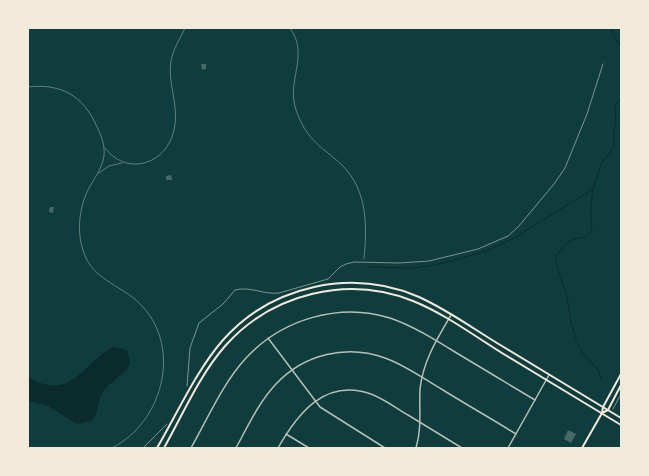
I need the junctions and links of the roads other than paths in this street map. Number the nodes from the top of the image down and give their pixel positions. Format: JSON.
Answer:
{"nodes":[{"id":1,"x":186,"y":28,"type":"edge"},
{"id":2,"x":290,"y":28,"type":"edge"},
{"id":3,"x":28,"y":87,"type":"edge"},
{"id":4,"x":104,"y":147,"type":"junction"},
{"id":5,"x":124,"y":163,"type":"junction"},
{"id":6,"x":98,"y":174,"type":"junction"},
{"id":7,"x":364,"y":259,"type":"dead end"},
{"id":8,"x":451,"y":315,"type":"junction"},
{"id":9,"x":448,"y":320,"type":"junction"},
{"id":10,"x":268,"y":338,"type":"junction"},
{"id":11,"x":436,"y":340,"type":"junction"},
{"id":12,"x":291,"y":370,"type":"junction"},
{"id":13,"x":621,"y":374,"type":"edge"},
{"id":14,"x":549,"y":375,"type":"junction"},
{"id":15,"x":422,"y":377,"type":"junction"},
{"id":16,"x":547,"y":380,"type":"junction"},
{"id":17,"x":621,"y":385,"type":"edge"},
{"id":18,"x":535,"y":400,"type":"junction"},
{"id":19,"x":314,"y":401,"type":"junction"},
{"id":20,"x":603,"y":407,"type":"junction"},
{"id":21,"x":608,"y":410,"type":"junction"},
{"id":22,"x":602,"y":413,"type":"junction"},
{"id":23,"x":621,"y":418,"type":"edge"},
{"id":24,"x":420,"y":423,"type":"junction"},
{"id":25,"x":621,"y":425,"type":"edge"},
{"id":26,"x":286,"y":434,"type":"junction"},
{"id":27,"x":516,"y":434,"type":"junction"},
{"id":28,"x":112,"y":448,"type":"edge"},
{"id":29,"x":157,"y":448,"type":"edge"},
{"id":30,"x":164,"y":448,"type":"edge"},
{"id":31,"x":191,"y":448,"type":"edge"},
{"id":32,"x":236,"y":448,"type":"edge"},
{"id":33,"x":278,"y":448,"type":"edge"},
{"id":34,"x":309,"y":448,"type":"edge"},
{"id":35,"x":385,"y":448,"type":"edge"},
{"id":36,"x":416,"y":448,"type":"edge"},
{"id":37,"x":462,"y":448,"type":"edge"},
{"id":38,"x":508,"y":448,"type":"edge"},
{"id":39,"x":582,"y":448,"type":"edge"}],
"edges":[{"from":1,"to":5,"type":"lane"},
{"from":2,"to":7,"type":"lane"},
{"from":3,"to":4,"type":"lane"},
{"from":4,"to":5,"type":"lane"},
{"from":4,"to":6,"type":"lane"},
{"from":5,"to":6,"type":"lane"},
{"from":6,"to":28,"type":"lane"},
{"from":8,"to":9,"type":"street"},
{"from":8,"to":14,"type":"main road"},
{"from":8,"to":29,"type":"main road"},
{"from":9,"to":11,"type":"street"},
{"from":9,"to":16,"type":"main road"},
{"from":9,"to":30,"type":"main road"},
{"from":10,"to":11,"type":"street"},
{"from":10,"to":12,"type":"street"},
{"from":10,"to":31,"type":"street"},
{"from":11,"to":15,"type":"street"},
{"from":11,"to":18,"type":"street"},
{"from":12,"to":15,"type":"street"},
{"from":12,"to":19,"type":"street"},
{"from":12,"to":32,"type":"street"},
{"from":13,"to":20,"type":"main road"},
{"from":14,"to":16,"type":"street"},
{"from":14,"to":20,"type":"main road"},
{"from":15,"to":24,"type":"street"},
{"from":15,"to":27,"type":"street"},
{"from":16,"to":18,"type":"street"},
{"from":16,"to":22,"type":"main road"},
{"from":17,"to":21,"type":"main road"},
{"from":18,"to":27,"type":"street"},
{"from":19,"to":24,"type":"street"},
{"from":19,"to":26,"type":"street"},
{"from":19,"to":35,"type":"street"},
{"from":20,"to":21,"type":"main road"},
{"from":20,"to":22,"type":"main road"},
{"from":21,"to":22,"type":"main road"},
{"from":21,"to":23,"type":"main road"},
{"from":22,"to":25,"type":"main road"},
{"from":22,"to":39,"type":"main road"},
{"from":24,"to":36,"type":"street"},
{"from":24,"to":37,"type":"street"},
{"from":26,"to":33,"type":"street"},
{"from":26,"to":34,"type":"street"},
{"from":27,"to":38,"type":"street"}]}
